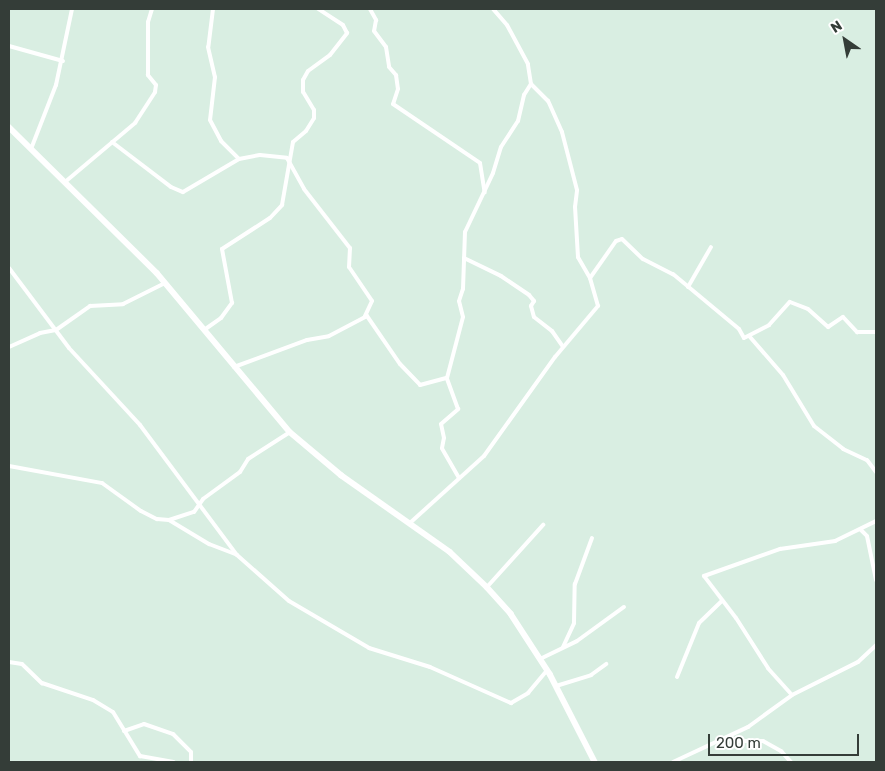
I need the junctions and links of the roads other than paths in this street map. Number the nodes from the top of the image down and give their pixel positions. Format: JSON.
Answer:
{"nodes":[{"id":1,"x":72,"y":9,"type":"edge"},
{"id":2,"x":152,"y":9,"type":"edge"},
{"id":3,"x":213,"y":9,"type":"edge"},
{"id":4,"x":318,"y":9,"type":"edge"},
{"id":5,"x":370,"y":9,"type":"edge"},
{"id":6,"x":493,"y":9,"type":"edge"},
{"id":7,"x":9,"y":46,"type":"edge"},
{"id":8,"x":62,"y":61,"type":"junction"},
{"id":9,"x":531,"y":84,"type":"junction"},
{"id":10,"x":9,"y":127,"type":"edge"},
{"id":11,"x":112,"y":142,"type":"junction"},
{"id":12,"x":31,"y":149,"type":"junction"},
{"id":13,"x":239,"y":159,"type":"junction"},
{"id":14,"x":289,"y":161,"type":"junction"},
{"id":15,"x":65,"y":182,"type":"junction"},
{"id":16,"x":485,"y":193,"type":"junction"},
{"id":17,"x":712,"y":248,"type":"dead end"},
{"id":18,"x":464,"y":258,"type":"junction"},
{"id":19,"x":9,"y":268,"type":"edge"},
{"id":20,"x":590,"y":278,"type":"junction"},
{"id":21,"x":165,"y":283,"type":"junction"},
{"id":22,"x":688,"y":287,"type":"junction"},
{"id":23,"x":365,"y":316,"type":"junction"},
{"id":24,"x":56,"y":330,"type":"junction"},
{"id":25,"x":204,"y":330,"type":"junction"},
{"id":26,"x":876,"y":332,"type":"edge"},
{"id":27,"x":750,"y":337,"type":"junction"},
{"id":28,"x":9,"y":347,"type":"edge"},
{"id":29,"x":563,"y":347,"type":"junction"},
{"id":30,"x":234,"y":367,"type":"junction"},
{"id":31,"x":447,"y":378,"type":"junction"},
{"id":32,"x":290,"y":432,"type":"junction"},
{"id":33,"x":9,"y":466,"type":"edge"},
{"id":34,"x":876,"y":472,"type":"edge"},
{"id":35,"x":459,"y":478,"type":"junction"},
{"id":36,"x":198,"y":505,"type":"junction"},
{"id":37,"x":168,"y":520,"type":"junction"},
{"id":38,"x":876,"y":521,"type":"edge"},
{"id":39,"x":411,"y":522,"type":"junction"},
{"id":40,"x":543,"y":525,"type":"dead end"},
{"id":41,"x":861,"y":530,"type":"junction"},
{"id":42,"x":592,"y":538,"type":"dead end"},
{"id":43,"x":237,"y":555,"type":"junction"},
{"id":44,"x":876,"y":580,"type":"edge"},
{"id":45,"x":487,"y":587,"type":"junction"},
{"id":46,"x":722,"y":601,"type":"junction"},
{"id":47,"x":624,"y":607,"type":"dead end"},
{"id":48,"x":876,"y":646,"type":"edge"},
{"id":49,"x":564,"y":647,"type":"junction"},
{"id":50,"x":540,"y":659,"type":"junction"},
{"id":51,"x":9,"y":662,"type":"edge"},
{"id":52,"x":606,"y":664,"type":"dead end"},
{"id":53,"x":547,"y":670,"type":"junction"},
{"id":54,"x":677,"y":677,"type":"dead end"},
{"id":55,"x":556,"y":686,"type":"junction"},
{"id":56,"x":792,"y":695,"type":"junction"},
{"id":57,"x":124,"y":731,"type":"junction"},
{"id":58,"x":731,"y":737,"type":"junction"},
{"id":59,"x":173,"y":762,"type":"edge"},
{"id":60,"x":191,"y":762,"type":"edge"},
{"id":61,"x":595,"y":762,"type":"edge"},
{"id":62,"x":673,"y":762,"type":"edge"},
{"id":63,"x":791,"y":762,"type":"edge"}],
"edges":[{"from":1,"to":8,"type":"street"},
{"from":2,"to":11,"type":"street"},
{"from":3,"to":13,"type":"street"},
{"from":4,"to":14,"type":"street"},
{"from":5,"to":16,"type":"street"},
{"from":6,"to":9,"type":"street"},
{"from":7,"to":8,"type":"street"},
{"from":8,"to":12,"type":"street"},
{"from":9,"to":16,"type":"street"},
{"from":9,"to":20,"type":"street"},
{"from":10,"to":12,"type":"main road"},
{"from":11,"to":13,"type":"street"},
{"from":11,"to":15,"type":"street"},
{"from":12,"to":15,"type":"main road"},
{"from":13,"to":14,"type":"street"},
{"from":14,"to":23,"type":"street"},
{"from":14,"to":25,"type":"street"},
{"from":15,"to":21,"type":"main road"},
{"from":16,"to":18,"type":"street"},
{"from":17,"to":22,"type":"street"},
{"from":18,"to":29,"type":"street"},
{"from":18,"to":31,"type":"street"},
{"from":19,"to":24,"type":"street"},
{"from":20,"to":22,"type":"street"},
{"from":20,"to":29,"type":"street"},
{"from":21,"to":24,"type":"street"},
{"from":21,"to":25,"type":"main road"},
{"from":22,"to":27,"type":"street"},
{"from":23,"to":30,"type":"street"},
{"from":23,"to":31,"type":"street"},
{"from":24,"to":28,"type":"street"},
{"from":24,"to":36,"type":"street"},
{"from":25,"to":30,"type":"main road"},
{"from":26,"to":27,"type":"street"},
{"from":27,"to":34,"type":"street"},
{"from":29,"to":35,"type":"street"},
{"from":30,"to":32,"type":"main road"},
{"from":31,"to":35,"type":"street"},
{"from":32,"to":36,"type":"street"},
{"from":32,"to":39,"type":"main road"},
{"from":33,"to":37,"type":"street"},
{"from":35,"to":39,"type":"street"},
{"from":36,"to":37,"type":"street"},
{"from":36,"to":43,"type":"street"},
{"from":37,"to":43,"type":"street"},
{"from":38,"to":41,"type":"street"},
{"from":39,"to":45,"type":"main road"},
{"from":40,"to":45,"type":"street"},
{"from":41,"to":44,"type":"street"},
{"from":41,"to":46,"type":"street"},
{"from":42,"to":49,"type":"street"},
{"from":43,"to":53,"type":"street"},
{"from":45,"to":50,"type":"main road"},
{"from":46,"to":54,"type":"street"},
{"from":46,"to":56,"type":"street"},
{"from":47,"to":49,"type":"street"},
{"from":48,"to":56,"type":"street"},
{"from":49,"to":50,"type":"street"},
{"from":50,"to":53,"type":"main road"},
{"from":51,"to":57,"type":"street"},
{"from":52,"to":55,"type":"street"},
{"from":53,"to":55,"type":"main road"},
{"from":55,"to":61,"type":"main road"},
{"from":56,"to":58,"type":"street"},
{"from":57,"to":59,"type":"street"},
{"from":57,"to":60,"type":"street"},
{"from":58,"to":62,"type":"street"},
{"from":58,"to":63,"type":"street"}]}
